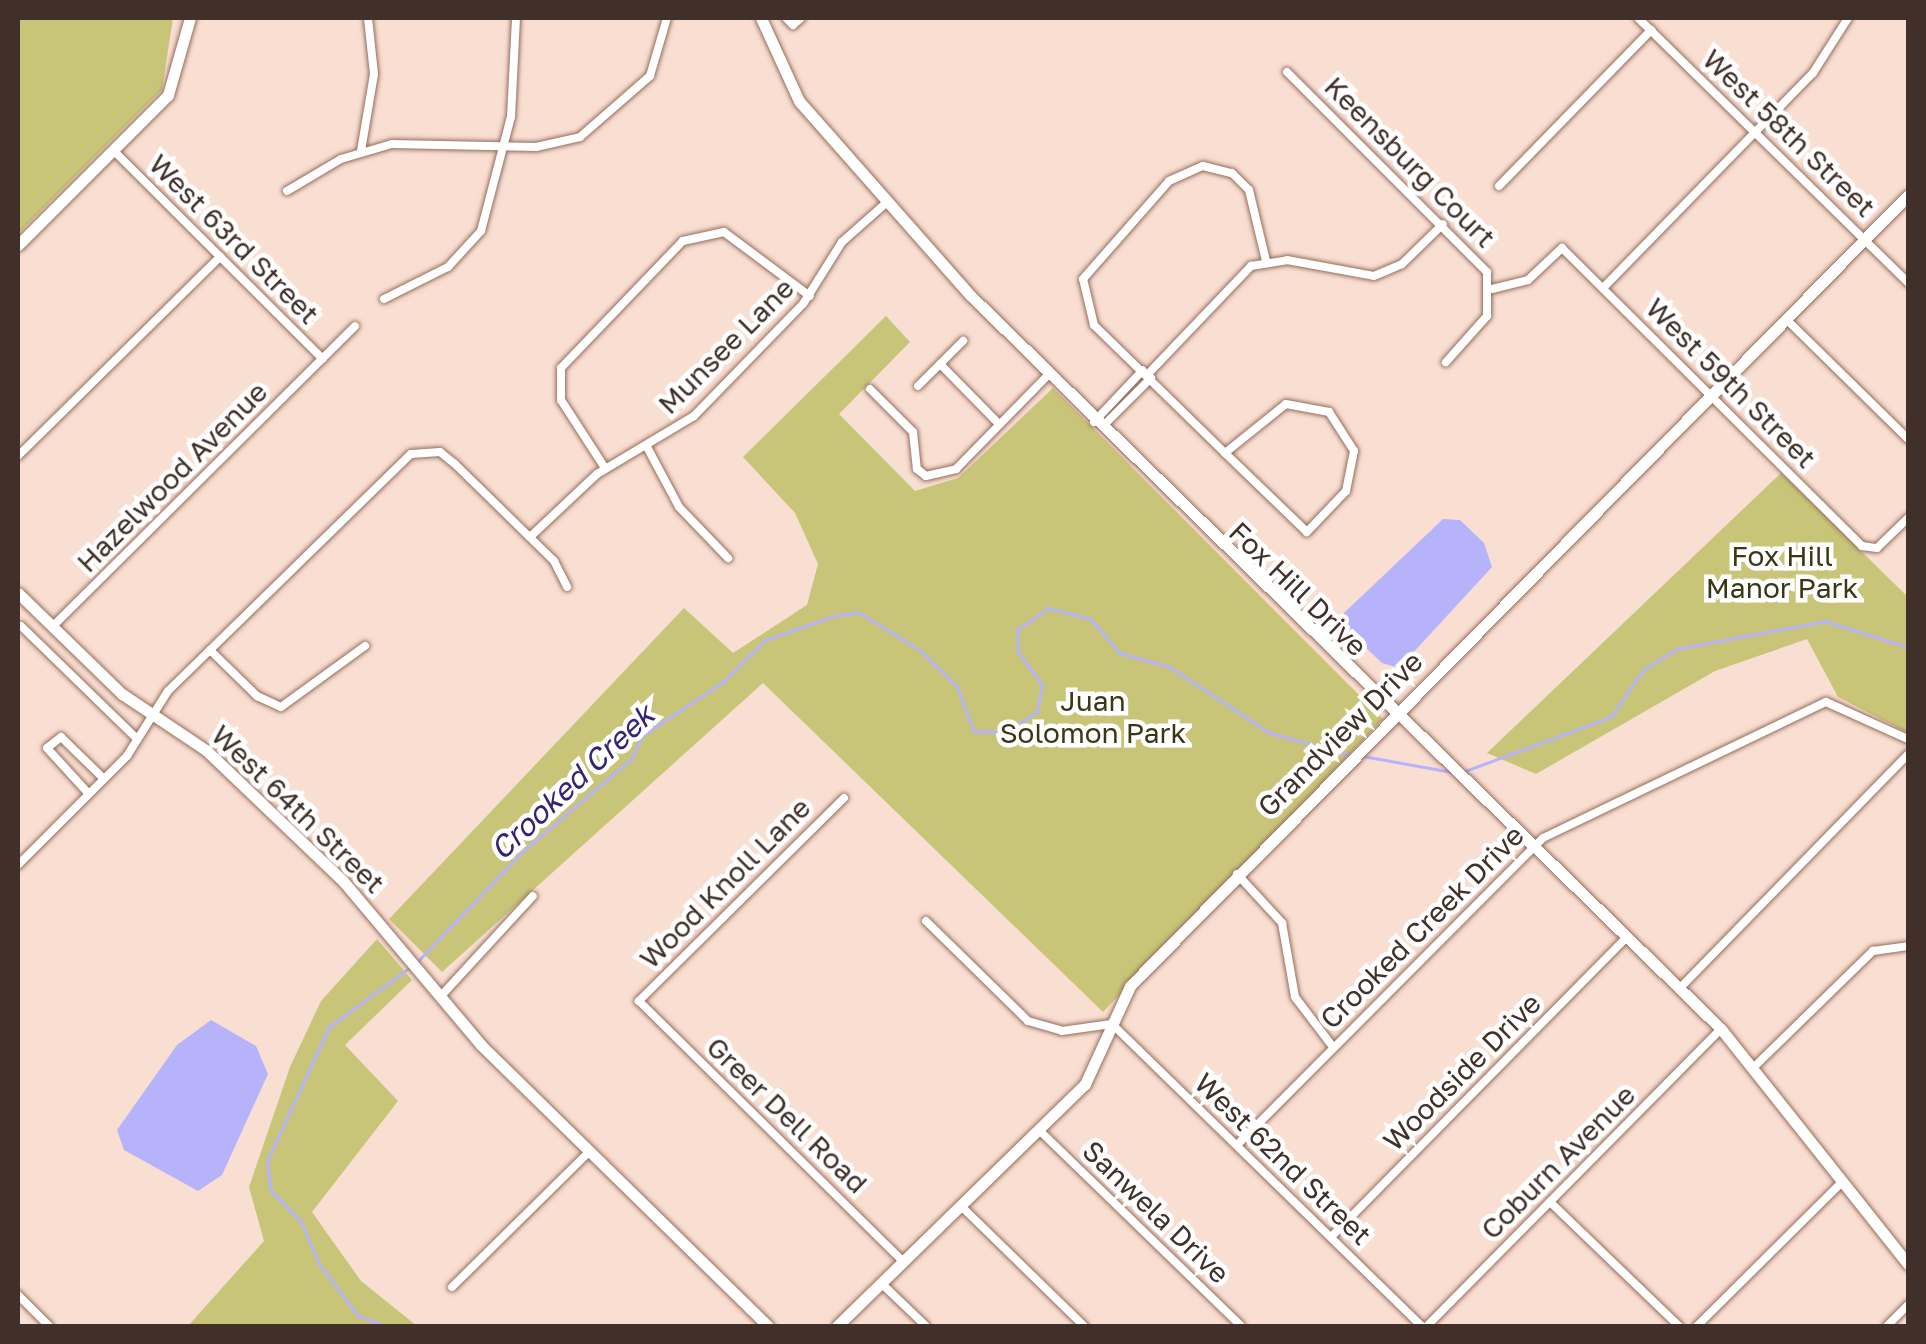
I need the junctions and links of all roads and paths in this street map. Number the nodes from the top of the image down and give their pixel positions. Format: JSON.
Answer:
{"nodes":[{"id":1,"x":190,"y":18,"type":"edge"},
{"id":2,"x":368,"y":18,"type":"edge"},
{"id":3,"x":516,"y":18,"type":"edge"},
{"id":4,"x":666,"y":18,"type":"edge"},
{"id":5,"x":761,"y":18,"type":"edge"},
{"id":6,"x":786,"y":18,"type":"edge"},
{"id":7,"x":800,"y":18,"type":"edge"},
{"id":8,"x":1638,"y":18,"type":"edge"},
{"id":9,"x":1848,"y":18,"type":"edge"},
{"id":10,"x":1651,"y":30,"type":"junction"},
{"id":11,"x":1286,"y":72,"type":"dead end"},
{"id":12,"x":1755,"y":132,"type":"junction"},
{"id":13,"x":504,"y":145,"type":"junction"},
{"id":14,"x":113,"y":150,"type":"junction"},
{"id":15,"x":361,"y":152,"type":"junction"},
{"id":16,"x":1499,"y":186,"type":"dead end"},
{"id":17,"x":288,"y":191,"type":"dead end"},
{"id":18,"x":1908,"y":195,"type":"edge"},
{"id":19,"x":888,"y":202,"type":"junction"},
{"id":20,"x":1443,"y":224,"type":"junction"},
{"id":21,"x":1866,"y":240,"type":"junction"},
{"id":22,"x":18,"y":245,"type":"edge"},
{"id":23,"x":220,"y":257,"type":"junction"},
{"id":24,"x":1266,"y":261,"type":"junction"},
{"id":25,"x":1908,"y":282,"type":"edge"},
{"id":26,"x":1603,"y":288,"type":"junction"},
{"id":27,"x":1492,"y":290,"type":"junction"},
{"id":28,"x":810,"y":296,"type":"junction"},
{"id":29,"x":384,"y":299,"type":"dead end"},
{"id":30,"x":1786,"y":320,"type":"junction"},
{"id":31,"x":355,"y":326,"type":"dead end"},
{"id":32,"x":963,"y":341,"type":"dead end"},
{"id":33,"x":323,"y":359,"type":"junction"},
{"id":34,"x":1446,"y":362,"type":"dead end"},
{"id":35,"x":940,"y":364,"type":"junction"},
{"id":36,"x":1147,"y":374,"type":"junction"},
{"id":37,"x":1048,"y":375,"type":"junction"},
{"id":38,"x":918,"y":386,"type":"dead end"},
{"id":39,"x":870,"y":389,"type":"dead end"},
{"id":40,"x":1711,"y":394,"type":"junction"},
{"id":41,"x":999,"y":424,"type":"junction"},
{"id":42,"x":1097,"y":426,"type":"junction"},
{"id":43,"x":1908,"y":439,"type":"edge"},
{"id":44,"x":648,"y":447,"type":"junction"},
{"id":45,"x":1224,"y":453,"type":"junction"},
{"id":46,"x":18,"y":456,"type":"edge"},
{"id":47,"x":605,"y":468,"type":"junction"},
{"id":48,"x":1908,"y":518,"type":"edge"},
{"id":49,"x":530,"y":538,"type":"junction"},
{"id":50,"x":728,"y":558,"type":"dead end"},
{"id":51,"x":567,"y":587,"type":"dead end"},
{"id":52,"x":18,"y":593,"type":"edge"},
{"id":53,"x":36,"y":611,"type":"junction"},
{"id":54,"x":19,"y":627,"type":"edge"},
{"id":55,"x":52,"y":627,"type":"junction"},
{"id":56,"x":365,"y":646,"type":"dead end"},
{"id":57,"x":210,"y":650,"type":"junction"},
{"id":58,"x":149,"y":714,"type":"junction"},
{"id":59,"x":1394,"y":716,"type":"junction"},
{"id":60,"x":135,"y":737,"type":"junction"},
{"id":61,"x":1908,"y":739,"type":"edge"},
{"id":62,"x":1908,"y":754,"type":"edge"},
{"id":63,"x":104,"y":779,"type":"junction"},
{"id":64,"x":88,"y":794,"type":"junction"},
{"id":65,"x":844,"y":798,"type":"dead end"},
{"id":66,"x":1531,"y":848,"type":"junction"},
{"id":67,"x":18,"y":865,"type":"edge"},
{"id":68,"x":1237,"y":874,"type":"junction"},
{"id":69,"x":534,"y":896,"type":"dead end"},
{"id":70,"x":926,"y":922,"type":"dead end"},
{"id":71,"x":1626,"y":938,"type":"junction"},
{"id":72,"x":1908,"y":946,"type":"edge"},
{"id":73,"x":1680,"y":988,"type":"junction"},
{"id":74,"x":440,"y":997,"type":"junction"},
{"id":75,"x":639,"y":1000,"type":"joint"},
{"id":76,"x":1112,"y":1024,"type":"junction"},
{"id":77,"x":1721,"y":1030,"type":"junction"},
{"id":78,"x":1333,"y":1047,"type":"junction"},
{"id":79,"x":1754,"y":1068,"type":"junction"},
{"id":80,"x":1040,"y":1130,"type":"junction"},
{"id":81,"x":1237,"y":1145,"type":"junction"},
{"id":82,"x":590,"y":1151,"type":"junction"},
{"id":83,"x":1843,"y":1181,"type":"junction"},
{"id":84,"x":1550,"y":1202,"type":"junction"},
{"id":85,"x":961,"y":1206,"type":"junction"},
{"id":86,"x":1331,"y":1237,"type":"junction"},
{"id":87,"x":904,"y":1260,"type":"junction"},
{"id":88,"x":1908,"y":1264,"type":"edge"},
{"id":89,"x":881,"y":1283,"type":"junction"},
{"id":90,"x":452,"y":1287,"type":"dead end"},
{"id":91,"x":18,"y":1296,"type":"edge"},
{"id":92,"x":1908,"y":1305,"type":"edge"},
{"id":93,"x":49,"y":1326,"type":"edge"},
{"id":94,"x":768,"y":1326,"type":"edge"},
{"id":95,"x":837,"y":1326,"type":"edge"},
{"id":96,"x":926,"y":1326,"type":"edge"},
{"id":97,"x":1084,"y":1326,"type":"edge"},
{"id":98,"x":1241,"y":1326,"type":"edge"},
{"id":99,"x":1424,"y":1326,"type":"edge"},
{"id":100,"x":1680,"y":1326,"type":"edge"},
{"id":101,"x":1696,"y":1326,"type":"edge"},
{"id":102,"x":1887,"y":1326,"type":"edge"}],
"edges":[{"from":1,"to":14,"type":"street"},
{"from":2,"to":15,"type":"street"},
{"from":3,"to":13,"type":"street"},
{"from":4,"to":13,"type":"street"},
{"from":5,"to":19,"type":"street","name":"Fox Hill Drive"},
{"from":6,"to":7,"type":"street"},
{"from":8,"to":10,"type":"street","name":"West 58th Street"},
{"from":9,"to":12,"type":"street"},
{"from":10,"to":12,"type":"street","name":"West 58th Street"},
{"from":10,"to":16,"type":"street"},
{"from":11,"to":20,"type":"street","name":"Keensburg Court"},
{"from":12,"to":21,"type":"street","name":"West 58th Street"},
{"from":12,"to":26,"type":"street"},
{"from":13,"to":15,"type":"street"},
{"from":13,"to":29,"type":"street"},
{"from":14,"to":22,"type":"street"},
{"from":14,"to":23,"type":"street","name":"West 63rd Street"},
{"from":15,"to":17,"type":"street"},
{"from":18,"to":21,"type":"street","name":"Grandview Drive"},
{"from":19,"to":28,"type":"street","name":"Munsee Lane"},
{"from":19,"to":37,"type":"street","name":"Fox Hill Drive"},
{"from":20,"to":24,"type":"street"},
{"from":20,"to":27,"type":"street","name":"Keensburg Court"},
{"from":21,"to":25,"type":"street","name":"West 58th Street"},
{"from":21,"to":30,"type":"street","name":"Grandview Drive"},
{"from":23,"to":33,"type":"street","name":"West 63rd Street"},
{"from":23,"to":46,"type":"street"},
{"from":24,"to":36,"type":"street"},
{"from":24,"to":36,"type":"street"},
{"from":26,"to":27,"type":"street","name":"West 59th Street"},
{"from":26,"to":40,"type":"street","name":"West 59th Street"},
{"from":27,"to":34,"type":"street"},
{"from":28,"to":44,"type":"street","name":"Munsee Lane"},
{"from":28,"to":47,"type":"street"},
{"from":30,"to":40,"type":"street","name":"Grandview Drive"},
{"from":30,"to":43,"type":"street"},
{"from":31,"to":33,"type":"street","name":"Hazelwood Avenue"},
{"from":32,"to":35,"type":"street"},
{"from":33,"to":55,"type":"street","name":"Hazelwood Avenue"},
{"from":35,"to":38,"type":"street"},
{"from":35,"to":41,"type":"street"},
{"from":36,"to":42,"type":"street"},
{"from":36,"to":45,"type":"street"},
{"from":37,"to":41,"type":"street"},
{"from":37,"to":42,"type":"street","name":"Fox Hill Drive"},
{"from":39,"to":41,"type":"street"},
{"from":40,"to":48,"type":"street","name":"West 59th Street"},
{"from":40,"to":59,"type":"street","name":"Grandview Drive"},
{"from":42,"to":59,"type":"street","name":"Fox Hill Drive"},
{"from":44,"to":47,"type":"street","name":"Munsee Lane"},
{"from":44,"to":50,"type":"street"},
{"from":45,"to":45,"type":"street"},
{"from":47,"to":49,"type":"street","name":"Munsee Lane"},
{"from":49,"to":51,"type":"street"},
{"from":49,"to":57,"type":"street"},
{"from":52,"to":53,"type":"street","name":"West 64th Street"},
{"from":53,"to":54,"type":"street"},
{"from":53,"to":55,"type":"street","name":"West 64th Street"},
{"from":54,"to":60,"type":"street"},
{"from":55,"to":58,"type":"street","name":"West 64th Street"},
{"from":56,"to":57,"type":"street"},
{"from":57,"to":58,"type":"street"},
{"from":58,"to":60,"type":"street"},
{"from":58,"to":74,"type":"street","name":"West 64th Street"},
{"from":59,"to":66,"type":"street","name":"Fox Hill Drive"},
{"from":59,"to":68,"type":"street","name":"Grandview Drive"},
{"from":60,"to":63,"type":"street"},
{"from":61,"to":66,"type":"street","name":"Crooked Creek Drive"},
{"from":62,"to":73,"type":"street"},
{"from":63,"to":64,"type":"street"},
{"from":63,"to":64,"type":"street"},
{"from":64,"to":67,"type":"street"},
{"from":65,"to":75,"type":"street","name":"Wood Knoll Lane"},
{"from":66,"to":71,"type":"street","name":"Fox Hill Drive"},
{"from":66,"to":78,"type":"street","name":"Crooked Creek Drive"},
{"from":68,"to":76,"type":"street","name":"Grandview Drive"},
{"from":68,"to":78,"type":"street"},
{"from":69,"to":74,"type":"street"},
{"from":70,"to":76,"type":"street"},
{"from":71,"to":73,"type":"street","name":"Fox Hill Drive"},
{"from":71,"to":86,"type":"street","name":"Woodside Drive"},
{"from":72,"to":79,"type":"street"},
{"from":73,"to":77,"type":"street","name":"Fox Hill Drive"},
{"from":74,"to":82,"type":"street","name":"West 64th Street"},
{"from":75,"to":87,"type":"street","name":"Greer Dell Road"},
{"from":76,"to":80,"type":"street","name":"Grandview Drive"},
{"from":76,"to":81,"type":"street","name":"West 62nd Street"},
{"from":77,"to":79,"type":"street","name":"Fox Hill Drive"},
{"from":77,"to":84,"type":"street","name":"Coburn Avenue"},
{"from":78,"to":81,"type":"street","name":"Crooked Creek Drive"},
{"from":79,"to":83,"type":"street","name":"Fox Hill Drive"},
{"from":80,"to":85,"type":"street","name":"Grandview Drive"},
{"from":80,"to":98,"type":"street","name":"Sanwela Drive"},
{"from":81,"to":86,"type":"street","name":"West 62nd Street"},
{"from":82,"to":90,"type":"street"},
{"from":82,"to":94,"type":"street","name":"West 64th Street"},
{"from":83,"to":88,"type":"street","name":"Fox Hill Drive"},
{"from":83,"to":101,"type":"street"},
{"from":84,"to":99,"type":"street","name":"Coburn Avenue"},
{"from":84,"to":100,"type":"street"},
{"from":85,"to":87,"type":"street","name":"Grandview Drive"},
{"from":85,"to":97,"type":"street"},
{"from":86,"to":99,"type":"street","name":"West 62nd Street"},
{"from":87,"to":89,"type":"street","name":"Grandview Drive"},
{"from":89,"to":95,"type":"street","name":"Grandview Drive"},
{"from":89,"to":96,"type":"street"},
{"from":91,"to":93,"type":"street"},
{"from":92,"to":102,"type":"street"}]}
